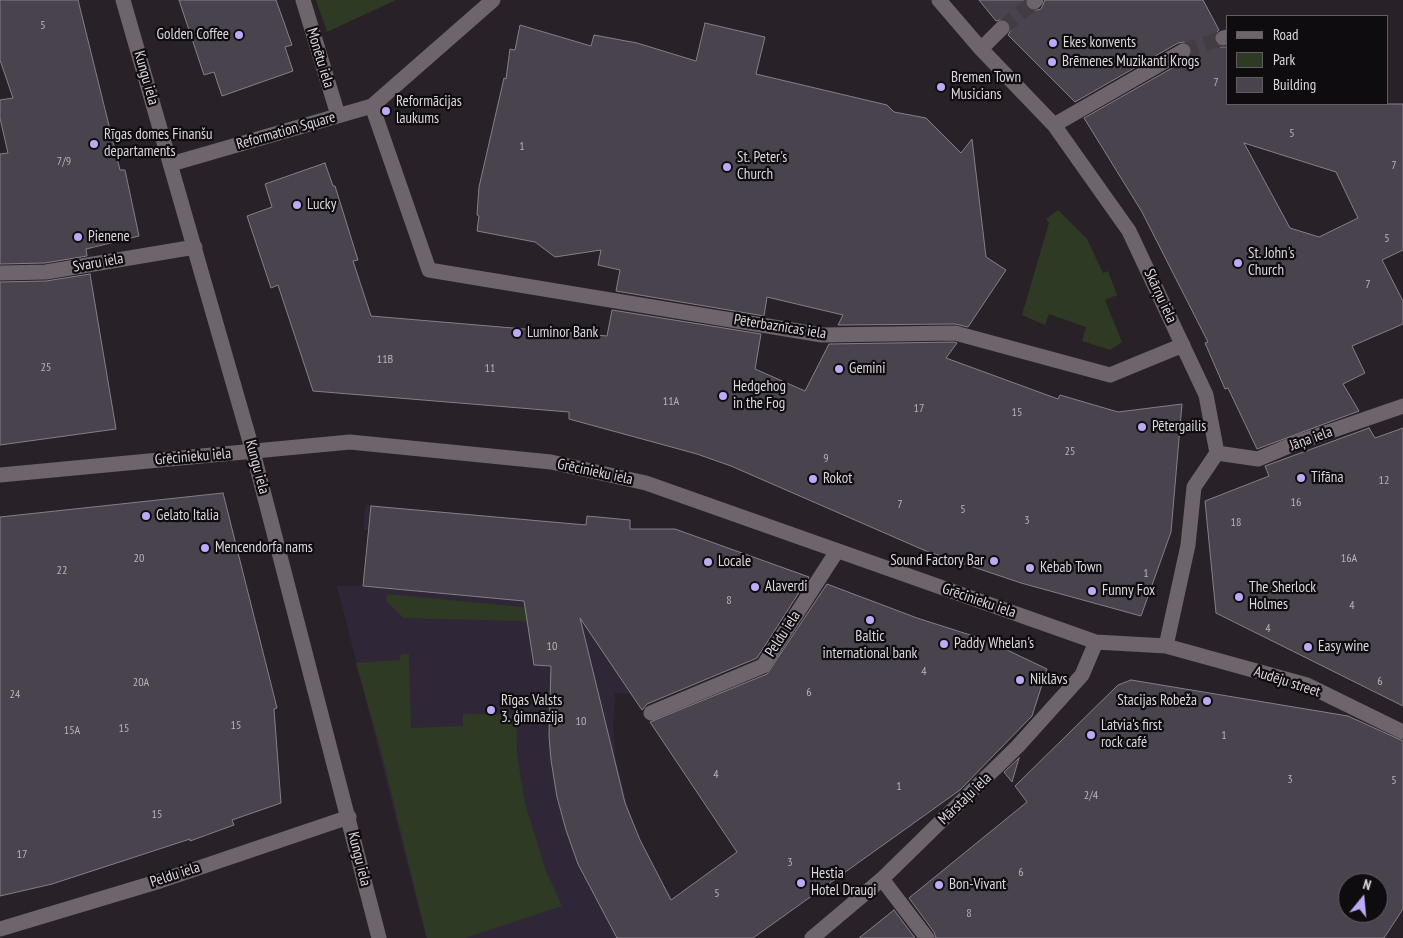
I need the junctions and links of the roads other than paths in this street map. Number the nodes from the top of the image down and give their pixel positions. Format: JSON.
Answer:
{"nodes":[{"id":1,"x":123,"y":0,"type":"edge"},
{"id":2,"x":303,"y":0,"type":"edge"},
{"id":3,"x":493,"y":0,"type":"edge"},
{"id":4,"x":939,"y":0,"type":"edge"},
{"id":5,"x":1002,"y":28,"type":"tunnel mouth"},
{"id":6,"x":981,"y":49,"type":"junction"},
{"id":7,"x":1182,"y":51,"type":"tunnel mouth"},
{"id":8,"x":372,"y":106,"type":"junction"},
{"id":9,"x":338,"y":116,"type":"junction"},
{"id":10,"x":1054,"y":125,"type":"junction"},
{"id":11,"x":171,"y":164,"type":"junction"},
{"id":12,"x":195,"y":247,"type":"junction"},
{"id":13,"x":0,"y":273,"type":"edge"},
{"id":14,"x":1183,"y":345,"type":"junction"},
{"id":15,"x":1403,"y":406,"type":"edge"},
{"id":16,"x":254,"y":452,"type":"junction"},
{"id":17,"x":1218,"y":453,"type":"junction"},
{"id":18,"x":0,"y":475,"type":"edge"},
{"id":19,"x":837,"y":551,"type":"junction"},
{"id":20,"x":1096,"y":642,"type":"junction"},
{"id":21,"x":1166,"y":646,"type":"junction"},
{"id":22,"x":651,"y":713,"type":"dead end"},
{"id":23,"x":1403,"y":732,"type":"edge"},
{"id":24,"x":349,"y":817,"type":"junction"},
{"id":25,"x":882,"y":879,"type":"junction"},
{"id":26,"x":0,"y":929,"type":"edge"},
{"id":27,"x":379,"y":938,"type":"edge"},
{"id":28,"x":812,"y":938,"type":"edge"},
{"id":29,"x":927,"y":938,"type":"edge"}],
"edges":[{"from":1,"to":11,"type":"street","name":"Kungu iela"},
{"from":2,"to":9,"type":"street","name":"Monētu iela"},
{"from":3,"to":8,"type":"street","name":"Reformation Square"},
{"from":4,"to":6,"type":"street","name":"Skārņu iela"},
{"from":5,"to":6,"type":"street"},
{"from":6,"to":10,"type":"street","name":"Skārņu iela"},
{"from":7,"to":10,"type":"street"},
{"from":8,"to":9,"type":"street","name":"Reformation Square"},
{"from":8,"to":14,"type":"street","name":"Pēterbaznīcas iela"},
{"from":9,"to":11,"type":"street","name":"Reformation Square"},
{"from":10,"to":14,"type":"street","name":"Skārņu iela"},
{"from":11,"to":12,"type":"street","name":"Kungu iela"},
{"from":12,"to":13,"type":"street","name":"Svaru iela"},
{"from":12,"to":16,"type":"street","name":"Kungu iela"},
{"from":14,"to":17,"type":"street","name":"Skārņu iela"},
{"from":15,"to":17,"type":"street","name":"Jāņa iela"},
{"from":16,"to":18,"type":"street","name":"Grēcinieku iela"},
{"from":16,"to":19,"type":"street","name":"Grēcinieku iela"},
{"from":16,"to":24,"type":"street","name":"Kungu iela"},
{"from":17,"to":21,"type":"street"},
{"from":19,"to":20,"type":"street","name":"Grēcinieku iela"},
{"from":19,"to":22,"type":"street","name":"Peldu iela"},
{"from":20,"to":21,"type":"street","name":"Grēcinieku iela"},
{"from":20,"to":25,"type":"street","name":"Mārstaļu iela"},
{"from":21,"to":23,"type":"street","name":"Audēju street"},
{"from":24,"to":26,"type":"street","name":"Peldu iela"},
{"from":24,"to":27,"type":"street","name":"Kungu iela"},
{"from":25,"to":28,"type":"street","name":"Mārstaļu iela"},
{"from":25,"to":29,"type":"street"}]}
